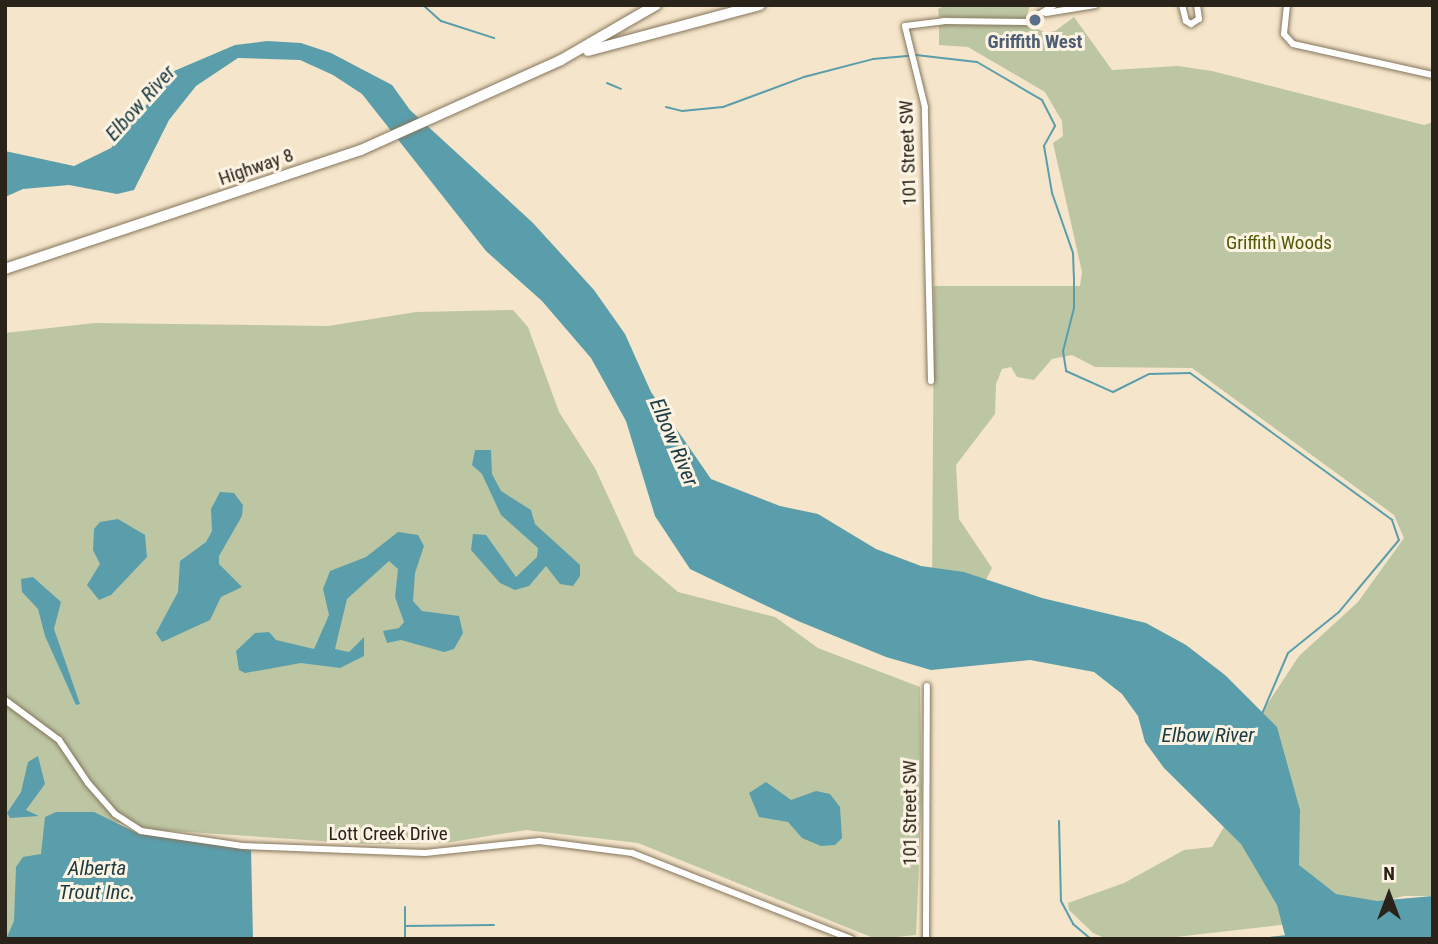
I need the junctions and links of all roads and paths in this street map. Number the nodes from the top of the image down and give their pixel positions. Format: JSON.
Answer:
{"nodes":[{"id":1,"x":656,"y":5,"type":"edge"},
{"id":2,"x":760,"y":5,"type":"edge"},
{"id":3,"x":1054,"y":5,"type":"edge"},
{"id":4,"x":1096,"y":5,"type":"edge"},
{"id":5,"x":1182,"y":5,"type":"edge"},
{"id":6,"x":1197,"y":5,"type":"edge"},
{"id":7,"x":1287,"y":5,"type":"edge"},
{"id":8,"x":1044,"y":13,"type":"junction"},
{"id":9,"x":1433,"y":75,"type":"edge"},
{"id":10,"x":512,"y":84,"type":"junction"},
{"id":11,"x":5,"y":269,"type":"edge"},
{"id":12,"x":931,"y":381,"type":"dead end"},
{"id":13,"x":926,"y":687,"type":"dead end"},
{"id":14,"x":5,"y":700,"type":"edge"},
{"id":15,"x":852,"y":939,"type":"edge"},
{"id":16,"x":926,"y":939,"type":"edge"}],
"edges":[{"from":1,"to":10,"type":"main road","name":"Highway 8"},
{"from":2,"to":10,"type":"main road","name":"Highway 8"},
{"from":3,"to":8,"type":"street"},
{"from":4,"to":8,"type":"street"},
{"from":5,"to":6,"type":"street"},
{"from":7,"to":9,"type":"street"},
{"from":8,"to":12,"type":"street","name":"101 Street SW"},
{"from":10,"to":11,"type":"main road","name":"Highway 8"},
{"from":13,"to":16,"type":"street","name":"101 Street SW"},
{"from":14,"to":15,"type":"street","name":"Lott Creek Drive"}]}
